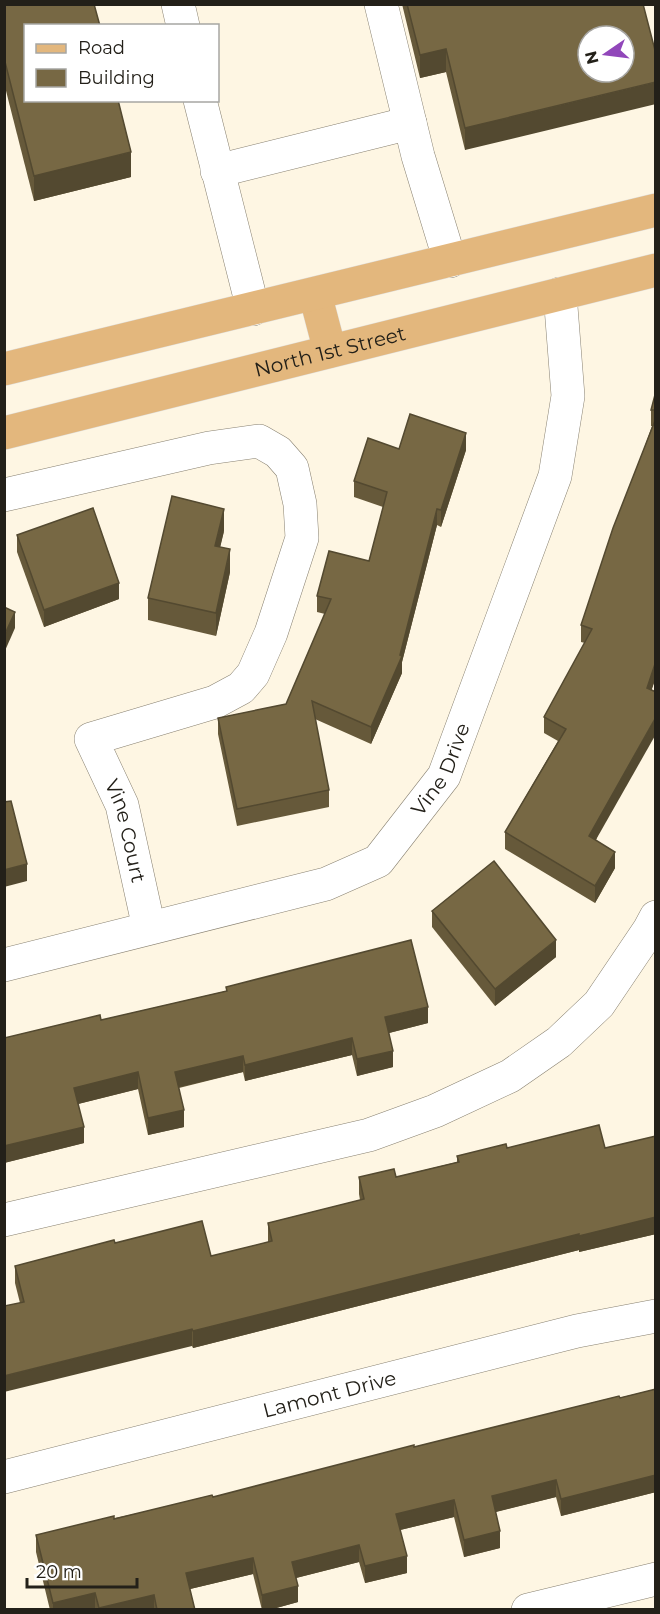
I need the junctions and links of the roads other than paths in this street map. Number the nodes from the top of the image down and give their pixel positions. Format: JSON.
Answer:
{"nodes":[{"id":1,"x":178,"y":4,"type":"edge"},
{"id":2,"x":381,"y":4,"type":"edge"},
{"id":3,"x":183,"y":24,"type":"edge"},
{"id":4,"x":200,"y":102,"type":"edge"},
{"id":5,"x":410,"y":123,"type":"junction"},
{"id":6,"x":217,"y":171,"type":"junction"},
{"id":7,"x":656,"y":210,"type":"edge"},
{"id":8,"x":450,"y":261,"type":"junction"},
{"id":9,"x":656,"y":270,"type":"edge"},
{"id":10,"x":315,"y":294,"type":"junction"},
{"id":11,"x":560,"y":294,"type":"junction"},
{"id":12,"x":253,"y":309,"type":"junction"},
{"id":13,"x":330,"y":351,"type":"junction"},
{"id":14,"x":4,"y":369,"type":"edge"},
{"id":15,"x":4,"y":433,"type":"edge"},
{"id":16,"x":4,"y":495,"type":"edge"},
{"id":17,"x":656,"y":917,"type":"edge"},
{"id":18,"x":149,"y":928,"type":"junction"},
{"id":19,"x":4,"y":965,"type":"edge"},
{"id":20,"x":4,"y":1220,"type":"edge"},
{"id":21,"x":656,"y":1316,"type":"edge"},
{"id":22,"x":4,"y":1477,"type":"edge"},
{"id":23,"x":656,"y":1579,"type":"edge"},
{"id":24,"x":528,"y":1610,"type":"edge"}],
"edges":[{"from":1,"to":3,"type":"street"},
{"from":2,"to":5,"type":"street"},
{"from":4,"to":6,"type":"street"},
{"from":5,"to":6,"type":"street"},
{"from":5,"to":8,"type":"street"},
{"from":6,"to":12,"type":"street"},
{"from":7,"to":8,"type":"main road"},
{"from":8,"to":10,"type":"main road"},
{"from":9,"to":11,"type":"main road","name":"North 1st Street"},
{"from":10,"to":12,"type":"main road"},
{"from":10,"to":13,"type":"main road"},
{"from":11,"to":13,"type":"main road","name":"North 1st Street"},
{"from":11,"to":18,"type":"street","name":"Vine Drive"},
{"from":12,"to":14,"type":"main road"},
{"from":13,"to":15,"type":"main road","name":"North 1st Street"},
{"from":16,"to":18,"type":"street","name":"Vine Court"},
{"from":17,"to":20,"type":"street"},
{"from":18,"to":19,"type":"street","name":"Vine Drive"},
{"from":21,"to":22,"type":"street","name":"Lamont Drive"},
{"from":23,"to":24,"type":"street"}]}
